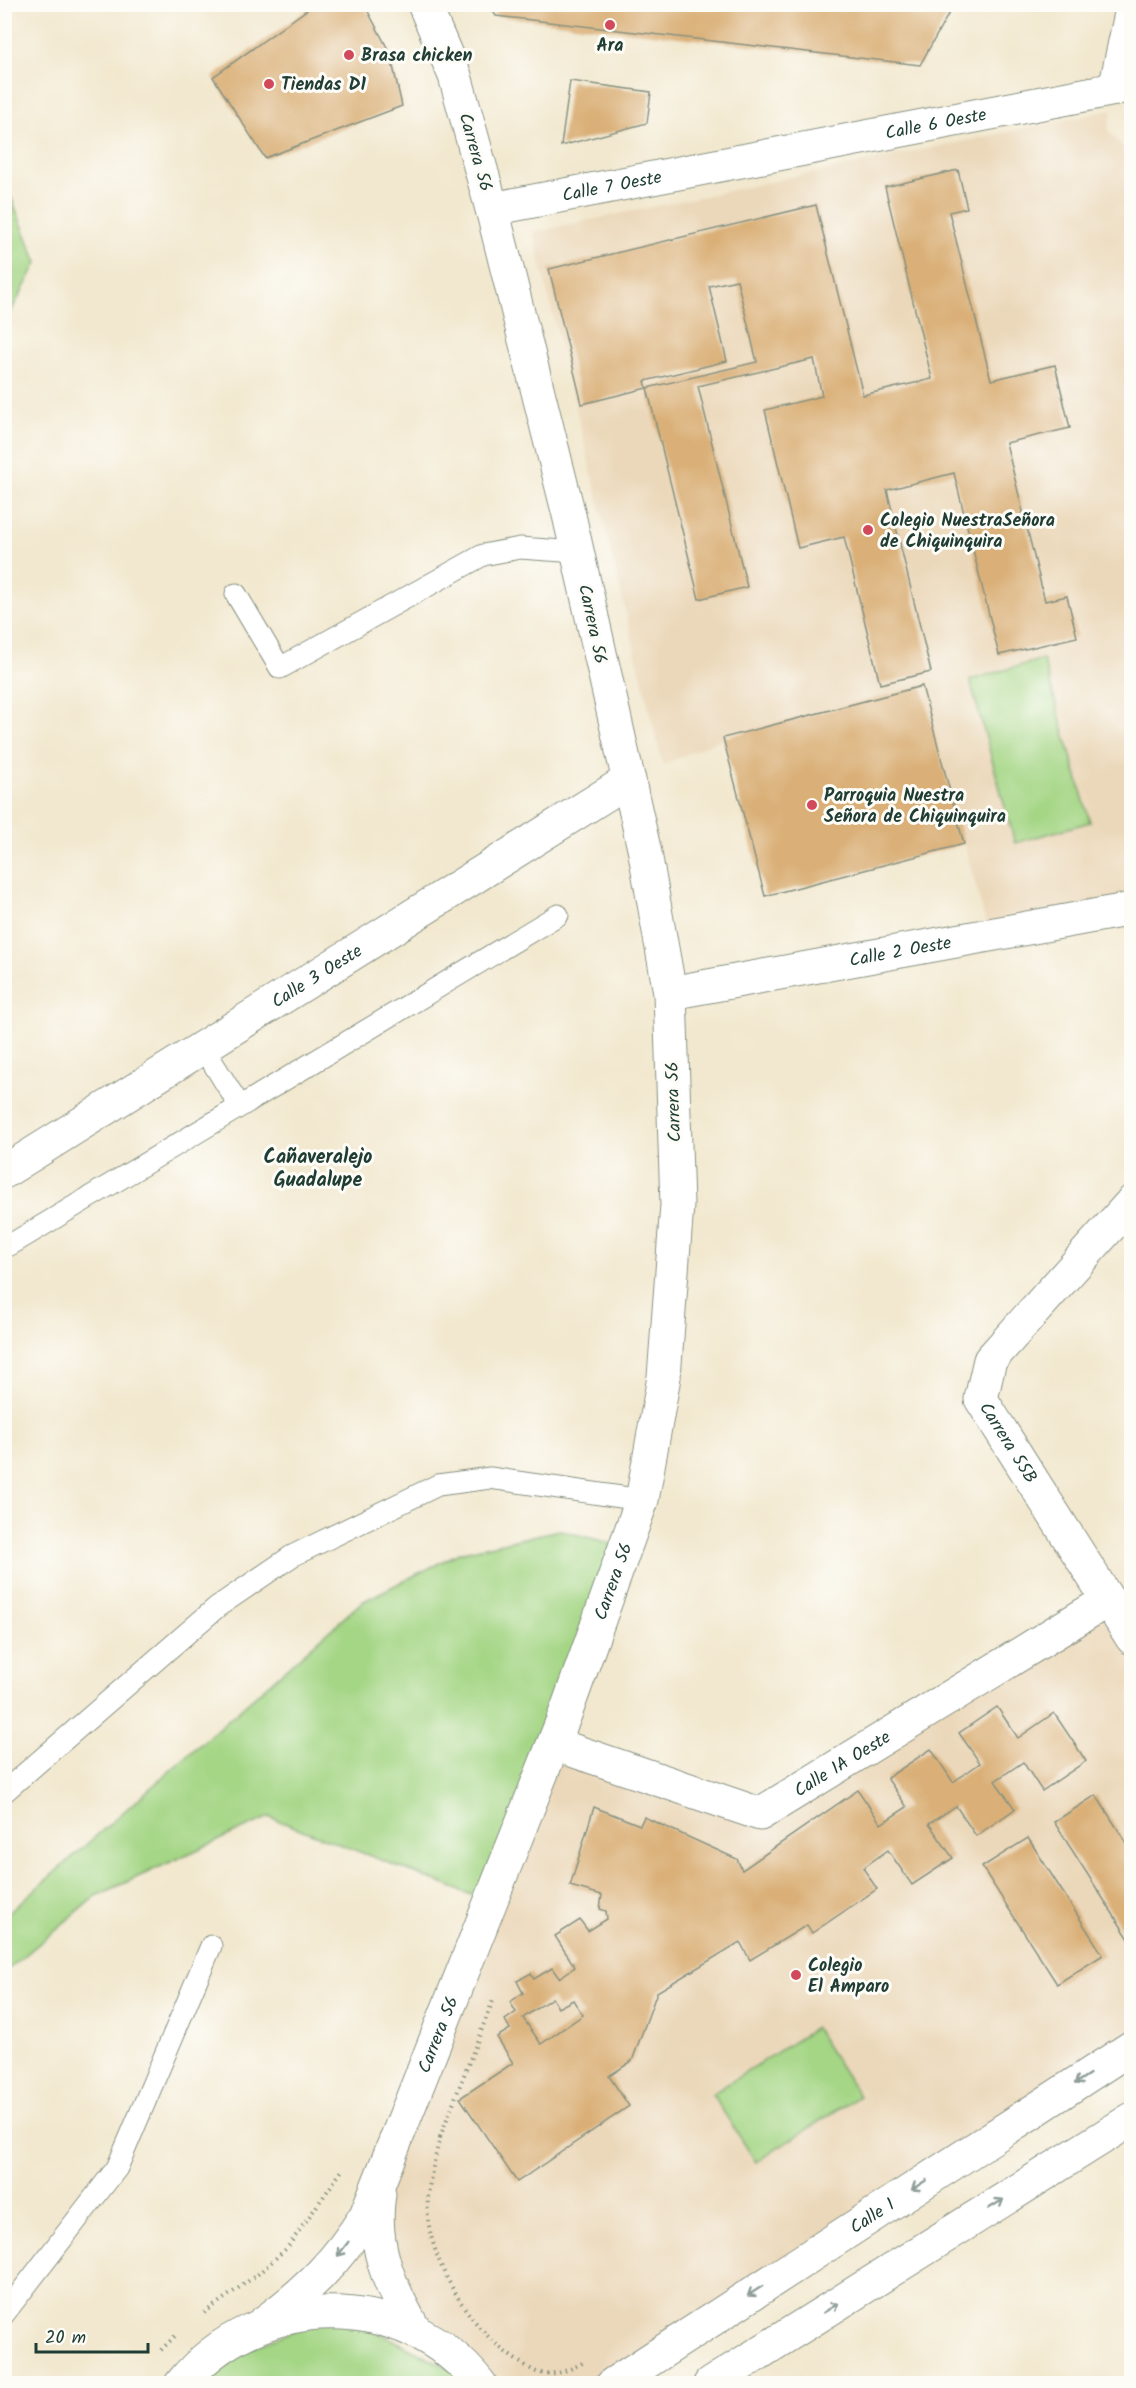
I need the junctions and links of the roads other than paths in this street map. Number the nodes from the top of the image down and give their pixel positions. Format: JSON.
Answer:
{"nodes":[{"id":1,"x":424,"y":4,"type":"edge"},
{"id":2,"x":1131,"y":9,"type":"edge"},
{"id":3,"x":1123,"y":99,"type":"edge"},
{"id":4,"x":729,"y":163,"type":"joint"},
{"id":5,"x":492,"y":209,"type":"junction"},
{"id":6,"x":577,"y":552,"type":"junction"},
{"id":7,"x":236,"y":594,"type":"dead end"},
{"id":8,"x":629,"y":780,"type":"junction"},
{"id":9,"x":1131,"y":909,"type":"edge"},
{"id":10,"x":558,"y":915,"type":"dead end"},
{"id":11,"x":670,"y":993,"type":"junction"},
{"id":12,"x":203,"y":1047,"type":"junction"},
{"id":13,"x":239,"y":1105,"type":"junction"},
{"id":14,"x":4,"y":1172,"type":"edge"},
{"id":15,"x":1131,"y":1202,"type":"edge"},
{"id":16,"x":4,"y":1245,"type":"edge"},
{"id":17,"x":642,"y":1500,"type":"junction"},
{"id":18,"x":1108,"y":1600,"type":"junction"},
{"id":19,"x":1131,"y":1638,"type":"edge"},
{"id":20,"x":554,"y":1744,"type":"junction"},
{"id":21,"x":4,"y":1792,"type":"edge"},
{"id":22,"x":211,"y":1946,"type":"dead end"},
{"id":23,"x":1131,"y":2047,"type":"edge"},
{"id":24,"x":1131,"y":2119,"type":"edge"},
{"id":25,"x":382,"y":2180,"type":"junction"},
{"id":26,"x":4,"y":2314,"type":"edge"},
{"id":27,"x":262,"y":2324,"type":"junction"},
{"id":28,"x":415,"y":2331,"type":"junction"},
{"id":29,"x":181,"y":2384,"type":"edge"},
{"id":30,"x":480,"y":2384,"type":"edge"},
{"id":31,"x":613,"y":2384,"type":"edge"},
{"id":32,"x":710,"y":2384,"type":"edge"}],
"edges":[{"from":1,"to":5,"type":"street","name":"Carrera 56"},
{"from":2,"to":3,"type":"street"},
{"from":3,"to":4,"type":"street","name":"Calle 6 Oeste"},
{"from":4,"to":5,"type":"street","name":"Calle 7 Oeste"},
{"from":5,"to":6,"type":"street","name":"Carrera 56"},
{"from":6,"to":7,"type":"lane"},
{"from":6,"to":8,"type":"street","name":"Carrera 56"},
{"from":8,"to":11,"type":"street","name":"Carrera 56"},
{"from":8,"to":12,"type":"street","name":"Calle 3 Oeste"},
{"from":9,"to":11,"type":"street","name":"Calle 2 Oeste"},
{"from":10,"to":13,"type":"lane"},
{"from":11,"to":17,"type":"street","name":"Carrera 56"},
{"from":12,"to":13,"type":"lane"},
{"from":12,"to":14,"type":"street","name":"Calle 3 Oeste"},
{"from":13,"to":16,"type":"lane"},
{"from":15,"to":18,"type":"street","name":"Carrera 55B"},
{"from":17,"to":20,"type":"street","name":"Carrera 56"},
{"from":17,"to":21,"type":"lane"},
{"from":18,"to":19,"type":"street","name":"Carrera 55B"},
{"from":18,"to":20,"type":"street","name":"Calle 1A Oeste"},
{"from":20,"to":25,"type":"street","name":"Carrera 56"},
{"from":22,"to":26,"type":"lane"},
{"from":23,"to":31,"type":"street","name":"Calle 1","one_way":true},
{"from":32,"to":24,"type":"street","one_way":true},
{"from":25,"to":27,"type":"street","name":"Carrera 56","one_way":true},
{"from":25,"to":28,"type":"street","name":"Carrera 56"},
{"from":27,"to":28,"type":"street"},
{"from":27,"to":29,"type":"street"},
{"from":28,"to":30,"type":"street"}]}
